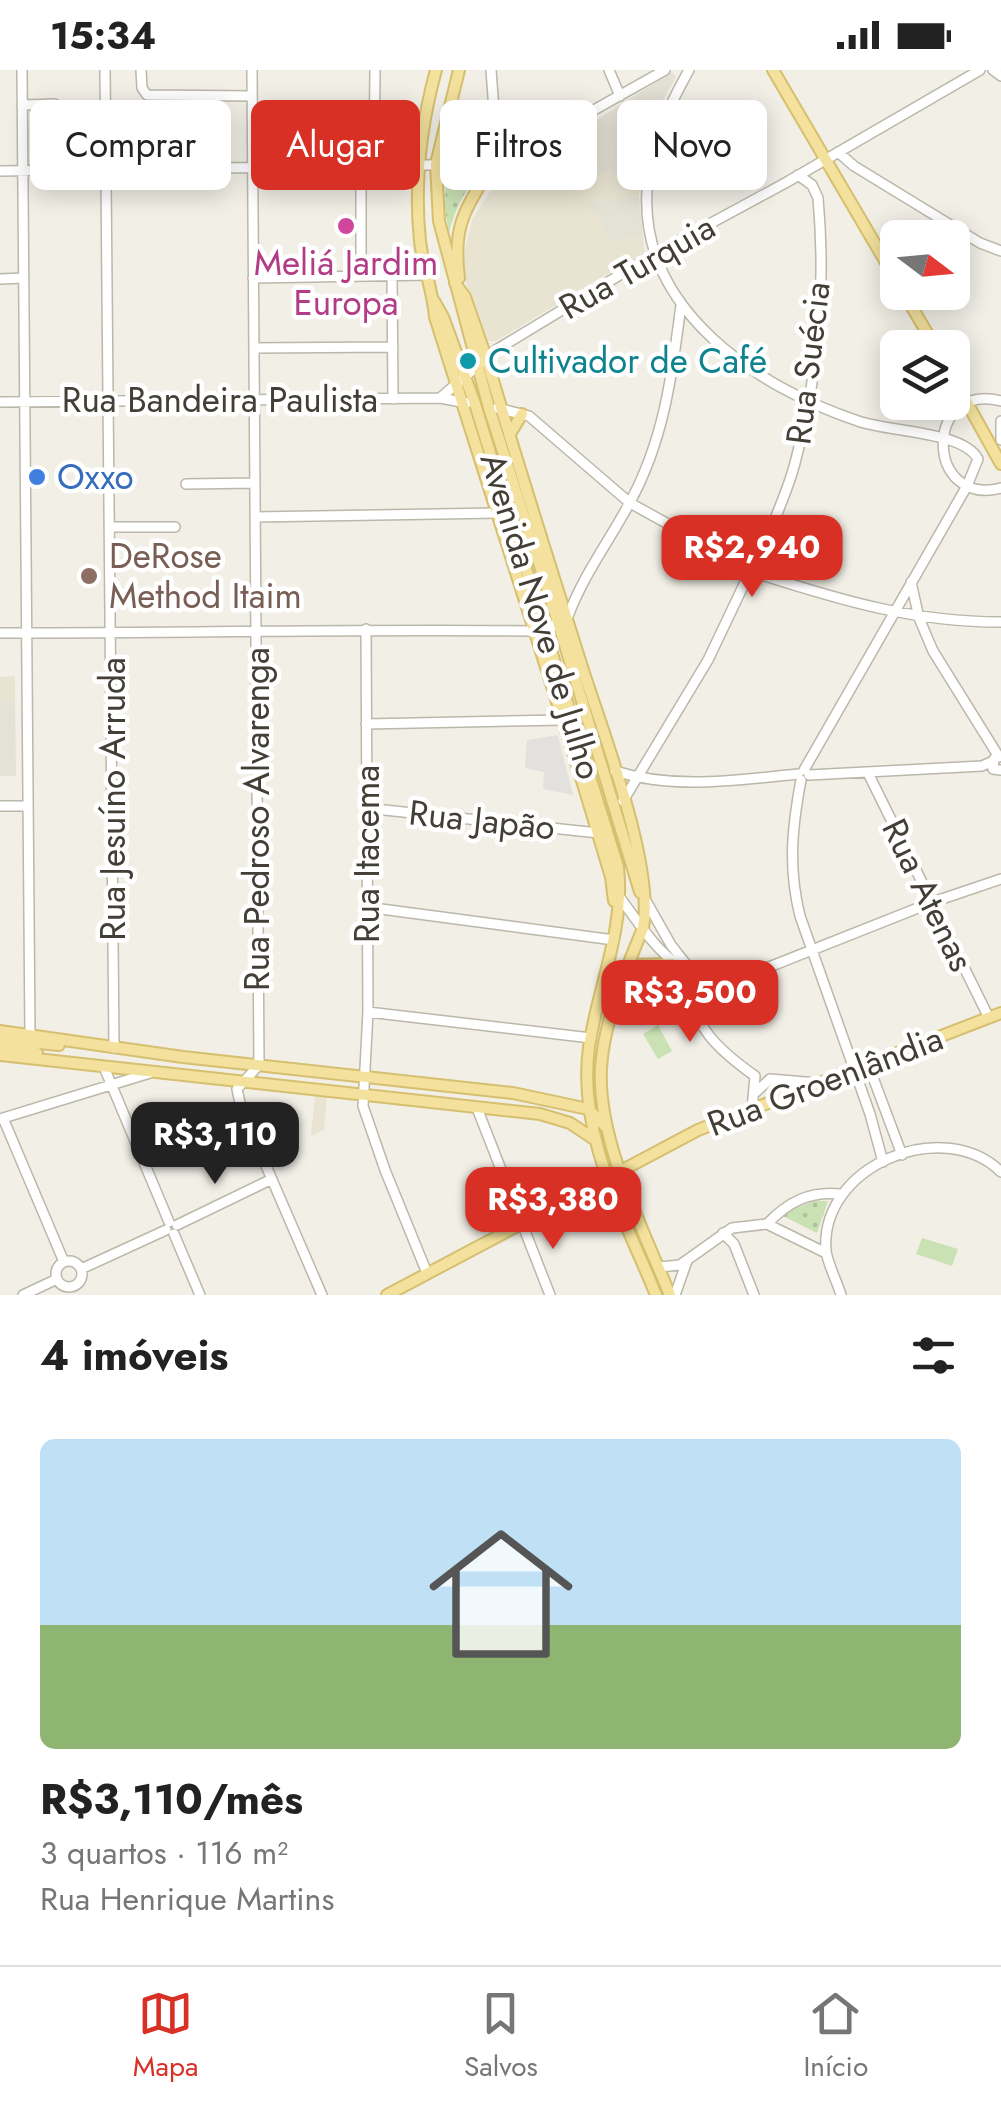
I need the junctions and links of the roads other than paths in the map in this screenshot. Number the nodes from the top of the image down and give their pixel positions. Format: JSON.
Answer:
{"nodes":[{"id":1,"x":22,"y":70,"type":"edge"},
{"id":2,"x":105,"y":70,"type":"edge"},
{"id":3,"x":141,"y":70,"type":"edge"},
{"id":4,"x":252,"y":70,"type":"edge"},
{"id":5,"x":375,"y":70,"type":"edge"},
{"id":6,"x":436,"y":70,"type":"edge"},
{"id":7,"x":459,"y":70,"type":"edge"},
{"id":8,"x":492,"y":70,"type":"edge"},
{"id":9,"x":609,"y":70,"type":"edge"},
{"id":10,"x":666,"y":70,"type":"edge"},
{"id":11,"x":689,"y":70,"type":"edge"},
{"id":12,"x":773,"y":70,"type":"edge"},
{"id":13,"x":980,"y":70,"type":"edge"},
{"id":14,"x":252,"y":96,"type":"junction"},
{"id":15,"x":620,"y":96,"type":"junction"},
{"id":16,"x":105,"y":100,"type":"edge"},
{"id":17,"x":252,"y":100,"type":"edge"},
{"id":18,"x":375,"y":100,"type":"edge"},
{"id":19,"x":493,"y":100,"type":"edge"},
{"id":20,"x":22,"y":105,"type":"junction"},
{"id":21,"x":30,"y":105,"type":"edge"},
{"id":22,"x":597,"y":109,"type":"edge"},
{"id":23,"x":838,"y":152,"type":"junction"},
{"id":24,"x":420,"y":155,"type":"edge"},
{"id":25,"x":824,"y":159,"type":"junction"},
{"id":26,"x":436,"y":164,"type":"junction"},
{"id":27,"x":440,"y":164,"type":"edge"},
{"id":28,"x":420,"y":166,"type":"edge"},
{"id":29,"x":22,"y":170,"type":"junction"},
{"id":30,"x":30,"y":170,"type":"edge"},
{"id":31,"x":0,"y":171,"type":"edge"},
{"id":32,"x":798,"y":175,"type":"junction"},
{"id":33,"x":106,"y":190,"type":"edge"},
{"id":34,"x":252,"y":190,"type":"edge"},
{"id":35,"x":362,"y":190,"type":"edge"},
{"id":36,"x":418,"y":190,"type":"edge"},
{"id":37,"x":476,"y":190,"type":"edge"},
{"id":38,"x":1001,"y":252,"type":"edge"},
{"id":39,"x":656,"y":253,"type":"junction"},
{"id":40,"x":880,"y":253,"type":"edge"},
{"id":41,"x":392,"y":275,"type":"junction"},
{"id":42,"x":426,"y":275,"type":"junction"},
{"id":43,"x":360,"y":276,"type":"junction"},
{"id":44,"x":24,"y":278,"type":"junction"},
{"id":45,"x":253,"y":278,"type":"junction"},
{"id":46,"x":0,"y":279,"type":"edge"},
{"id":47,"x":458,"y":286,"type":"junction"},
{"id":48,"x":681,"y":305,"type":"junction"},
{"id":49,"x":393,"y":347,"type":"junction"},
{"id":50,"x":254,"y":348,"type":"junction"},
{"id":51,"x":482,"y":361,"type":"junction"},
{"id":52,"x":460,"y":380,"type":"junction"},
{"id":53,"x":393,"y":398,"type":"junction"},
{"id":54,"x":440,"y":398,"type":"junction"},
{"id":55,"x":254,"y":399,"type":"junction"},
{"id":56,"x":108,"y":401,"type":"junction"},
{"id":57,"x":1001,"y":401,"type":"edge"},
{"id":58,"x":0,"y":402,"type":"edge"},
{"id":59,"x":24,"y":402,"type":"junction"},
{"id":60,"x":970,"y":402,"type":"edge"},
{"id":61,"x":469,"y":403,"type":"junction"},
{"id":62,"x":810,"y":403,"type":"junction"},
{"id":63,"x":970,"y":406,"type":"edge"},
{"id":64,"x":495,"y":408,"type":"junction"},
{"id":65,"x":522,"y":414,"type":"junction"},
{"id":66,"x":948,"y":420,"type":"edge"},
{"id":67,"x":1001,"y":421,"type":"edge"},
{"id":68,"x":510,"y":435,"type":"junction"},
{"id":69,"x":942,"y":438,"type":"junction"},
{"id":70,"x":1001,"y":440,"type":"edge"},
{"id":71,"x":1001,"y":464,"type":"edge"},
{"id":72,"x":255,"y":483,"type":"junction"},
{"id":73,"x":186,"y":484,"type":"dead end"},
{"id":74,"x":967,"y":486,"type":"junction"},
{"id":75,"x":1001,"y":488,"type":"edge"},
{"id":76,"x":630,"y":503,"type":"junction"},
{"id":77,"x":498,"y":512,"type":"junction"},
{"id":78,"x":256,"y":518,"type":"junction"},
{"id":79,"x":111,"y":527,"type":"junction"},
{"id":80,"x":176,"y":528,"type":"dead end"},
{"id":81,"x":753,"y":571,"type":"junction"},
{"id":82,"x":911,"y":582,"type":"junction"},
{"id":83,"x":575,"y":596,"type":"junction"},
{"id":84,"x":562,"y":602,"type":"junction"},
{"id":85,"x":892,"y":614,"type":"junction"},
{"id":86,"x":923,"y":618,"type":"junction"},
{"id":87,"x":563,"y":621,"type":"junction"},
{"id":88,"x":1001,"y":622,"type":"edge"},
{"id":89,"x":366,"y":629,"type":"junction"},
{"id":90,"x":538,"y":630,"type":"junction"},
{"id":91,"x":256,"y":632,"type":"junction"},
{"id":92,"x":26,"y":633,"type":"junction"},
{"id":93,"x":0,"y":634,"type":"edge"},
{"id":94,"x":112,"y":634,"type":"junction"},
{"id":95,"x":563,"y":720,"type":"junction"},
{"id":96,"x":366,"y":724,"type":"junction"},
{"id":97,"x":996,"y":765,"type":"edge"},
{"id":98,"x":615,"y":771,"type":"junction"},
{"id":99,"x":868,"y":773,"type":"junction"},
{"id":100,"x":803,"y":775,"type":"junction"},
{"id":101,"x":638,"y":778,"type":"junction"},
{"id":102,"x":623,"y":801,"type":"junction"},
{"id":103,"x":0,"y":806,"type":"edge"},
{"id":104,"x":28,"y":806,"type":"junction"},
{"id":105,"x":366,"y":808,"type":"junction"},
{"id":106,"x":598,"y":833,"type":"junction"},
{"id":107,"x":1001,"y":879,"type":"edge"},
{"id":108,"x":621,"y":898,"type":"junction"},
{"id":109,"x":646,"y":901,"type":"junction"},
{"id":110,"x":933,"y":902,"type":"junction"},
{"id":111,"x":366,"y":907,"type":"junction"},
{"id":112,"x":643,"y":928,"type":"junction"},
{"id":113,"x":614,"y":938,"type":"junction"},
{"id":114,"x":813,"y":952,"type":"junction"},
{"id":115,"x":672,"y":964,"type":"junction"},
{"id":116,"x":628,"y":965,"type":"junction"},
{"id":117,"x":695,"y":974,"type":"junction"},
{"id":118,"x":708,"y":978,"type":"junction"},
{"id":119,"x":690,"y":1001,"type":"junction"},
{"id":120,"x":368,"y":1012,"type":"junction"},
{"id":121,"x":1001,"y":1013,"type":"edge"},
{"id":122,"x":989,"y":1018,"type":"junction"},
{"id":123,"x":0,"y":1035,"type":"edge"},
{"id":124,"x":30,"y":1035,"type":"junction"},
{"id":125,"x":591,"y":1038,"type":"junction"},
{"id":126,"x":112,"y":1048,"type":"junction"},
{"id":127,"x":0,"y":1052,"type":"edge"},
{"id":128,"x":259,"y":1064,"type":"junction"},
{"id":129,"x":868,"y":1064,"type":"junction"},
{"id":130,"x":104,"y":1067,"type":"junction"},
{"id":131,"x":141,"y":1069,"type":"junction"},
{"id":132,"x":854,"y":1069,"type":"junction"},
{"id":133,"x":156,"y":1071,"type":"junction"},
{"id":134,"x":366,"y":1078,"type":"junction"},
{"id":135,"x":242,"y":1080,"type":"junction"},
{"id":136,"x":588,"y":1081,"type":"junction"},
{"id":137,"x":817,"y":1084,"type":"junction"},
{"id":138,"x":111,"y":1086,"type":"junction"},
{"id":139,"x":756,"y":1092,"type":"junction"},
{"id":140,"x":363,"y":1096,"type":"junction"},
{"id":141,"x":570,"y":1104,"type":"junction"},
{"id":142,"x":477,"y":1108,"type":"junction"},
{"id":143,"x":588,"y":1109,"type":"junction"},
{"id":144,"x":752,"y":1109,"type":"junction"},
{"id":145,"x":2,"y":1119,"type":"edge"},
{"id":146,"x":608,"y":1129,"type":"junction"},
{"id":147,"x":594,"y":1139,"type":"junction"},
{"id":148,"x":902,"y":1155,"type":"junction"},
{"id":149,"x":883,"y":1162,"type":"junction"},
{"id":150,"x":621,"y":1170,"type":"junction"},
{"id":151,"x":1001,"y":1172,"type":"edge"},
{"id":152,"x":608,"y":1177,"type":"junction"},
{"id":153,"x":272,"y":1180,"type":"junction"},
{"id":154,"x":840,"y":1194,"type":"junction"},
{"id":155,"x":521,"y":1223,"type":"junction"},
{"id":156,"x":767,"y":1224,"type":"junction"},
{"id":157,"x":752,"y":1227,"type":"junction"},
{"id":158,"x":172,"y":1228,"type":"junction"},
{"id":159,"x":723,"y":1233,"type":"junction"},
{"id":160,"x":734,"y":1244,"type":"junction"},
{"id":161,"x":826,"y":1252,"type":"junction"},
{"id":162,"x":687,"y":1261,"type":"junction"},
{"id":163,"x":64,"y":1262,"type":"junction"},
{"id":164,"x":658,"y":1268,"type":"junction"},
{"id":165,"x":81,"y":1269,"type":"junction"},
{"id":166,"x":427,"y":1273,"type":"junction"},
{"id":167,"x":58,"y":1279,"type":"junction"},
{"id":168,"x":76,"y":1291,"type":"edge"},
{"id":169,"x":23,"y":1295,"type":"edge"},
{"id":170,"x":200,"y":1295,"type":"edge"},
{"id":171,"x":322,"y":1295,"type":"edge"},
{"id":172,"x":386,"y":1295,"type":"edge"},
{"id":173,"x":550,"y":1295,"type":"edge"},
{"id":174,"x":656,"y":1295,"type":"edge"},
{"id":175,"x":672,"y":1295,"type":"edge"},
{"id":176,"x":754,"y":1295,"type":"edge"},
{"id":177,"x":841,"y":1295,"type":"edge"}],
"edges":[{"from":1,"to":20,"type":"street"},
{"from":2,"to":16,"type":"street","name":"Rua Jesuíno Arruda"},
{"from":3,"to":14,"type":"street"},
{"from":4,"to":14,"type":"street","name":"Rua Pedroso Alvarenga"},
{"from":5,"to":18,"type":"street"},
{"from":6,"to":24,"type":"main road","name":"Avenida Nove de Julho"},
{"from":7,"to":26,"type":"main road","name":"Avenida Nove de Julho"},
{"from":8,"to":19,"type":"street"},
{"from":9,"to":15,"type":"street"},
{"from":10,"to":15,"type":"street"},
{"from":11,"to":39,"type":"street"},
{"from":12,"to":25,"type":"main road"},
{"from":13,"to":23,"type":"street","name":"Rua Turquia"},
{"from":14,"to":17,"type":"street","name":"Rua Pedroso Alvarenga"},
{"from":15,"to":22,"type":"street"},
{"from":20,"to":21,"type":"street"},
{"from":20,"to":29,"type":"street"},
{"from":23,"to":25,"type":"street","name":"Rua Turquia"},
{"from":23,"to":38,"type":"street"},
{"from":25,"to":32,"type":"street","name":"Rua Turquia"},
{"from":25,"to":40,"type":"main road"},
{"from":26,"to":27,"type":"street"},
{"from":26,"to":28,"type":"street"},
{"from":26,"to":47,"type":"main road","name":"Avenida Nove de Julho"},
{"from":29,"to":30,"type":"street"},
{"from":29,"to":31,"type":"street"},
{"from":29,"to":44,"type":"street"},
{"from":32,"to":39,"type":"street","name":"Rua Turquia"},
{"from":32,"to":62,"type":"street","name":"Rua Suécia"},
{"from":33,"to":56,"type":"street","name":"Rua Jesuíno Arruda"},
{"from":34,"to":45,"type":"street","name":"Rua Pedroso Alvarenga"},
{"from":35,"to":43,"type":"street"},
{"from":36,"to":42,"type":"main road","name":"Avenida Nove de Julho"},
{"from":37,"to":47,"type":"main road"},
{"from":39,"to":48,"type":"street"},
{"from":39,"to":51,"type":"street","name":"Rua Turquia"},
{"from":41,"to":42,"type":"street"},
{"from":41,"to":43,"type":"street"},
{"from":41,"to":49,"type":"street"},
{"from":42,"to":52,"type":"main road","name":"Avenida Nove de Julho"},
{"from":43,"to":45,"type":"street"},
{"from":44,"to":46,"type":"street"},
{"from":44,"to":59,"type":"street"},
{"from":45,"to":50,"type":"street","name":"Rua Pedroso Alvarenga"},
{"from":47,"to":51,"type":"main road","name":"Avenida Nove de Julho"},
{"from":48,"to":62,"type":"street"},
{"from":48,"to":76,"type":"street"},
{"from":49,"to":50,"type":"street"},
{"from":49,"to":53,"type":"street"},
{"from":50,"to":55,"type":"street","name":"Rua Pedroso Alvarenga"},
{"from":51,"to":52,"type":"street","name":"Rua Turquia"},
{"from":51,"to":64,"type":"main road","name":"Avenida Nove de Julho"},
{"from":52,"to":54,"type":"street"},
{"from":52,"to":61,"type":"main road","name":"Avenida Nove de Julho"},
{"from":53,"to":54,"type":"street","name":"Rua Bandeira Paulista"},
{"from":53,"to":55,"type":"street","name":"Rua Bandeira Paulista"},
{"from":54,"to":61,"type":"street","name":"Rua Bandeira Paulista"},
{"from":55,"to":56,"type":"street","name":"Rua Bandeira Paulista"},
{"from":55,"to":72,"type":"street","name":"Rua Pedroso Alvarenga"},
{"from":56,"to":59,"type":"street","name":"Rua Bandeira Paulista"},
{"from":56,"to":79,"type":"street","name":"Rua Jesuíno Arruda"},
{"from":57,"to":60,"type":"street"},
{"from":58,"to":59,"type":"street","name":"Rua Bandeira Paulista"},
{"from":59,"to":92,"type":"street"},
{"from":61,"to":64,"type":"street","name":"Rua Bandeira Paulista"},
{"from":61,"to":77,"type":"main road","name":"Avenida Nove de Julho"},
{"from":61,"to":90,"type":"main road","name":"Avenida Nove de Julho"},
{"from":62,"to":69,"type":"street"},
{"from":62,"to":81,"type":"street","name":"Rua Suécia"},
{"from":63,"to":71,"type":"main road"},
{"from":64,"to":65,"type":"street","name":"Rua Bandeira Paulista"},
{"from":64,"to":68,"type":"main road","name":"Avenida Nove de Julho"},
{"from":64,"to":87,"type":"main road","name":"Avenida Nove de Julho"},
{"from":65,"to":68,"type":"main road"},
{"from":65,"to":76,"type":"street"},
{"from":66,"to":69,"type":"street"},
{"from":67,"to":70,"type":"street"},
{"from":68,"to":84,"type":"main road","name":"Avenida Nove de Julho"},
{"from":69,"to":74,"type":"street"},
{"from":69,"to":74,"type":"street"},
{"from":72,"to":73,"type":"street"},
{"from":72,"to":78,"type":"street","name":"Rua Pedroso Alvarenga"},
{"from":74,"to":75,"type":"street"},
{"from":74,"to":82,"type":"street"},
{"from":76,"to":81,"type":"street"},
{"from":76,"to":83,"type":"street"},
{"from":77,"to":78,"type":"street"},
{"from":77,"to":90,"type":"main road","name":"Avenida Nove de Julho"},
{"from":78,"to":91,"type":"street","name":"Rua Pedroso Alvarenga"},
{"from":79,"to":80,"type":"street"},
{"from":79,"to":94,"type":"street","name":"Rua Jesuíno Arruda"},
{"from":81,"to":85,"type":"street"},
{"from":81,"to":101,"type":"street","name":"Rua Suécia"},
{"from":82,"to":85,"type":"street"},
{"from":82,"to":86,"type":"street"},
{"from":83,"to":84,"type":"street"},
{"from":83,"to":87,"type":"street"},
{"from":84,"to":87,"type":"main road","name":"Avenida Nove de Julho"},
{"from":85,"to":86,"type":"street"},
{"from":85,"to":100,"type":"street"},
{"from":86,"to":88,"type":"street"},
{"from":86,"to":97,"type":"street"},
{"from":87,"to":90,"type":"street"},
{"from":87,"to":98,"type":"main road","name":"Avenida Nove de Julho"},
{"from":87,"to":109,"type":"main road","name":"Avenida Nove de Julho"},
{"from":89,"to":90,"type":"street"},
{"from":89,"to":91,"type":"street"},
{"from":89,"to":96,"type":"street","name":"Rua Itacema"},
{"from":90,"to":95,"type":"main road","name":"Avenida Nove de Julho"},
{"from":90,"to":108,"type":"main road","name":"Avenida Nove de Julho"},
{"from":91,"to":94,"type":"street"},
{"from":91,"to":128,"type":"street","name":"Rua Pedroso Alvarenga"},
{"from":92,"to":93,"type":"street"},
{"from":92,"to":94,"type":"street"},
{"from":92,"to":104,"type":"street"},
{"from":94,"to":126,"type":"street","name":"Rua Jesuíno Arruda"},
{"from":95,"to":96,"type":"street"},
{"from":95,"to":106,"type":"main road","name":"Avenida Nove de Julho"},
{"from":96,"to":105,"type":"street","name":"Rua Itacema"},
{"from":97,"to":99,"type":"street"},
{"from":98,"to":101,"type":"street"},
{"from":98,"to":102,"type":"main road","name":"Avenida Nove de Julho"},
{"from":99,"to":100,"type":"street"},
{"from":99,"to":110,"type":"street","name":"Rua Atenas"},
{"from":100,"to":101,"type":"street"},
{"from":100,"to":114,"type":"street"},
{"from":101,"to":102,"type":"street","name":"Rua Suécia"},
{"from":102,"to":109,"type":"main road","name":"Avenida Nove de Julho"},
{"from":103,"to":104,"type":"street"},
{"from":104,"to":124,"type":"street"},
{"from":105,"to":106,"type":"street","name":"Rua Japão"},
{"from":105,"to":111,"type":"street","name":"Rua Itacema"},
{"from":106,"to":113,"type":"main road","name":"Avenida Nove de Julho"},
{"from":107,"to":110,"type":"street"},
{"from":108,"to":112,"type":"street"},
{"from":108,"to":113,"type":"main road","name":"Avenida Nove de Julho"},
{"from":109,"to":112,"type":"main road","name":"Avenida Nove de Julho"},
{"from":109,"to":117,"type":"street"},
{"from":110,"to":114,"type":"street"},
{"from":110,"to":122,"type":"street","name":"Rua Atenas"},
{"from":111,"to":113,"type":"street"},
{"from":111,"to":120,"type":"street","name":"Rua Itacema"},
{"from":112,"to":115,"type":"street"},
{"from":112,"to":116,"type":"main road","name":"Avenida Nove de Julho"},
{"from":113,"to":125,"type":"main road","name":"Avenida Nove de Julho"},
{"from":114,"to":118,"type":"street"},
{"from":114,"to":132,"type":"street"},
{"from":115,"to":116,"type":"main road"},
{"from":115,"to":117,"type":"street"},
{"from":115,"to":119,"type":"street"},
{"from":116,"to":146,"type":"main road","name":"Avenida Nove de Julho"},
{"from":117,"to":118,"type":"street"},
{"from":118,"to":119,"type":"street"},
{"from":119,"to":139,"type":"street"},
{"from":120,"to":125,"type":"street"},
{"from":120,"to":134,"type":"street","name":"Rua Itacema"},
{"from":121,"to":122,"type":"main road","name":"Rua Groenlândia"},
{"from":122,"to":129,"type":"main road","name":"Rua Groenlândia"},
{"from":123,"to":124,"type":"main road"},
{"from":123,"to":126,"type":"main road"},
{"from":124,"to":126,"type":"main road"},
{"from":125,"to":136,"type":"main road","name":"Avenida Nove de Julho"},
{"from":126,"to":128,"type":"main road"},
{"from":127,"to":130,"type":"main road"},
{"from":127,"to":131,"type":"main road"},
{"from":128,"to":134,"type":"main road"},
{"from":128,"to":135,"type":"street"},
{"from":129,"to":132,"type":"main road","name":"Rua Groenlândia"},
{"from":129,"to":148,"type":"street"},
{"from":130,"to":131,"type":"main road"},
{"from":130,"to":138,"type":"street"},
{"from":131,"to":133,"type":"main road"},
{"from":132,"to":137,"type":"main road","name":"Rua Groenlândia"},
{"from":132,"to":149,"type":"street"},
{"from":133,"to":135,"type":"main road"},
{"from":133,"to":138,"type":"street"},
{"from":134,"to":140,"type":"street","name":"Rua Itacema"},
{"from":134,"to":141,"type":"main road"},
{"from":135,"to":140,"type":"main road"},
{"from":135,"to":153,"type":"street"},
{"from":136,"to":141,"type":"main road"},
{"from":136,"to":143,"type":"main road","name":"Avenida Nove de Julho"},
{"from":137,"to":139,"type":"street"},
{"from":137,"to":144,"type":"main road","name":"Rua Groenlândia"},
{"from":138,"to":145,"type":"street"},
{"from":138,"to":158,"type":"street"},
{"from":139,"to":144,"type":"street"},
{"from":140,"to":142,"type":"main road"},
{"from":140,"to":166,"type":"street"},
{"from":141,"to":143,"type":"main road"},
{"from":142,"to":147,"type":"main road"},
{"from":142,"to":155,"type":"street"},
{"from":143,"to":146,"type":"main road"},
{"from":143,"to":147,"type":"main road","name":"Avenida Nove de Julho"},
{"from":144,"to":150,"type":"main road","name":"Rua Groenlândia"},
{"from":145,"to":163,"type":"street"},
{"from":146,"to":150,"type":"main road","name":"Avenida Nove de Julho"},
{"from":147,"to":152,"type":"main road","name":"Avenida Nove de Julho"},
{"from":148,"to":149,"type":"street"},
{"from":148,"to":151,"type":"street"},
{"from":149,"to":154,"type":"street"},
{"from":150,"to":152,"type":"main road","name":"Rua Groenlândia"},
{"from":150,"to":164,"type":"main road","name":"Avenida Nove de Julho"},
{"from":152,"to":155,"type":"main road","name":"Rua Groenlândia"},
{"from":152,"to":174,"type":"main road","name":"Avenida Nove de Julho"},
{"from":153,"to":158,"type":"street"},
{"from":153,"to":171,"type":"street"},
{"from":154,"to":156,"type":"street"},
{"from":154,"to":161,"type":"street"},
{"from":155,"to":166,"type":"main road","name":"Rua Groenlândia"},
{"from":155,"to":173,"type":"street"},
{"from":156,"to":157,"type":"street"},
{"from":156,"to":161,"type":"street"},
{"from":157,"to":159,"type":"street"},
{"from":157,"to":160,"type":"street"},
{"from":158,"to":165,"type":"street"},
{"from":158,"to":170,"type":"street"},
{"from":159,"to":160,"type":"street"},
{"from":159,"to":162,"type":"street"},
{"from":160,"to":176,"type":"street"},
{"from":161,"to":177,"type":"street"},
{"from":162,"to":164,"type":"street"},
{"from":162,"to":175,"type":"street"},
{"from":163,"to":165,"type":"street"},
{"from":163,"to":167,"type":"street"},
{"from":164,"to":175,"type":"main road","name":"Avenida Nove de Julho"},
{"from":165,"to":168,"type":"street"},
{"from":166,"to":172,"type":"main road","name":"Rua Groenlândia"},
{"from":167,"to":168,"type":"street"},
{"from":167,"to":169,"type":"street"}]}
